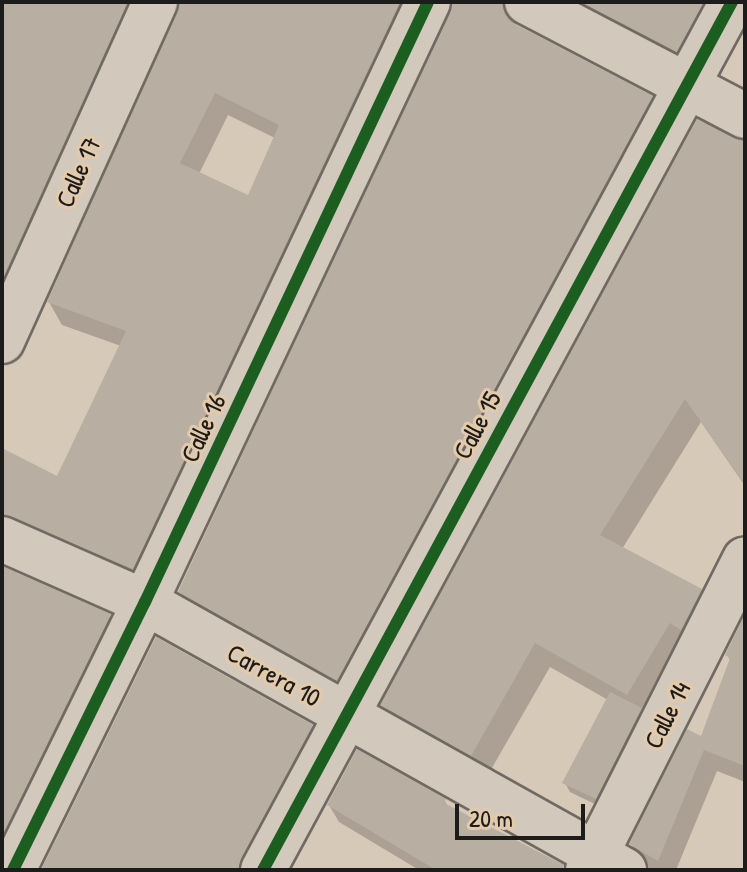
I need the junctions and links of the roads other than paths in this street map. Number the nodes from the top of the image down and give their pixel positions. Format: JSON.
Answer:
{"nodes":[{"id":1,"x":155,"y":2,"type":"edge"},
{"id":2,"x":428,"y":2,"type":"edge"},
{"id":3,"x":527,"y":2,"type":"edge"},
{"id":4,"x":732,"y":2,"type":"edge"},
{"id":5,"x":685,"y":88,"type":"junction"},
{"id":6,"x":745,"y":116,"type":"edge"},
{"id":7,"x":2,"y":341,"type":"edge"},
{"id":8,"x":2,"y":539,"type":"edge"},
{"id":9,"x":745,"y":559,"type":"edge"},
{"id":10,"x":145,"y":602,"type":"junction"},
{"id":11,"x":345,"y":715,"type":"junction"},
{"id":12,"x":603,"y":865,"type":"edge"},
{"id":13,"x":13,"y":870,"type":"edge"},
{"id":14,"x":263,"y":870,"type":"edge"}],
"edges":[{"from":1,"to":7,"type":"street","name":"Calle 17"},
{"from":2,"to":10,"type":"street","name":"Calle 16"},
{"from":3,"to":5,"type":"street"},
{"from":4,"to":5,"type":"street","name":"Calle 15"},
{"from":5,"to":6,"type":"street"},
{"from":5,"to":11,"type":"street","name":"Calle 15"},
{"from":8,"to":10,"type":"street","name":"Carrera 10"},
{"from":9,"to":12,"type":"street","name":"Calle 14"},
{"from":10,"to":11,"type":"street","name":"Carrera 10"},
{"from":10,"to":13,"type":"street","name":"Calle 16"},
{"from":11,"to":12,"type":"street","name":"Carrera 10"},
{"from":11,"to":14,"type":"street","name":"Calle 15"}]}
